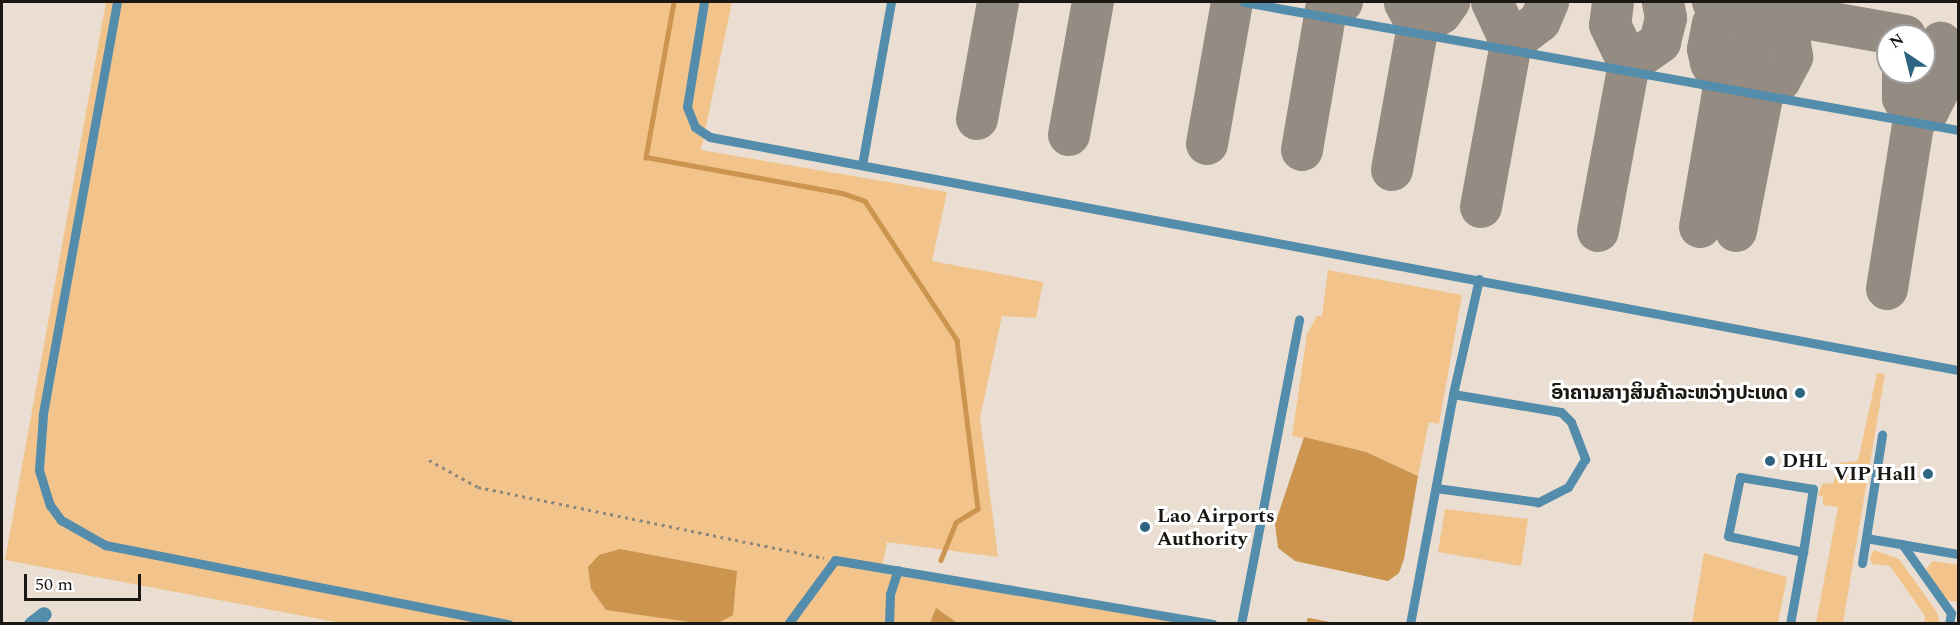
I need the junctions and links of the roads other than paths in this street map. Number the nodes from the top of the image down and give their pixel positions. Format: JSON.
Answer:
{"nodes":[{"id":1,"x":117,"y":2,"type":"edge"},
{"id":2,"x":704,"y":2,"type":"edge"},
{"id":3,"x":891,"y":2,"type":"edge"},
{"id":4,"x":1244,"y":2,"type":"edge"},
{"id":5,"x":1959,"y":130,"type":"edge"},
{"id":6,"x":862,"y":165,"type":"junction"},
{"id":7,"x":1479,"y":279,"type":"junction"},
{"id":8,"x":1299,"y":319,"type":"dead end"},
{"id":9,"x":1959,"y":370,"type":"edge"},
{"id":10,"x":1453,"y":394,"type":"junction"},
{"id":11,"x":1882,"y":435,"type":"dead end"},
{"id":12,"x":1436,"y":488,"type":"junction"},
{"id":13,"x":1866,"y":538,"type":"junction"},
{"id":14,"x":1902,"y":544,"type":"junction"},
{"id":15,"x":1803,"y":552,"type":"junction"},
{"id":16,"x":1959,"y":554,"type":"edge"},
{"id":17,"x":1862,"y":563,"type":"dead end"},
{"id":18,"x":898,"y":570,"type":"junction"},
{"id":19,"x":1955,"y":610,"type":"edge"},
{"id":20,"x":508,"y":624,"type":"edge"},
{"id":21,"x":788,"y":624,"type":"edge"},
{"id":22,"x":889,"y":624,"type":"edge"},
{"id":23,"x":1213,"y":624,"type":"edge"},
{"id":24,"x":1241,"y":624,"type":"edge"},
{"id":25,"x":1410,"y":624,"type":"edge"},
{"id":26,"x":1790,"y":624,"type":"edge"},
{"id":27,"x":1949,"y":624,"type":"edge"}],
"edges":[{"from":1,"to":20,"type":"lane"},
{"from":2,"to":6,"type":"lane"},
{"from":3,"to":6,"type":"lane"},
{"from":4,"to":5,"type":"lane"},
{"from":6,"to":7,"type":"lane"},
{"from":7,"to":9,"type":"lane"},
{"from":7,"to":10,"type":"lane"},
{"from":8,"to":24,"type":"lane"},
{"from":10,"to":12,"type":"lane"},
{"from":10,"to":12,"type":"lane"},
{"from":11,"to":13,"type":"lane"},
{"from":12,"to":25,"type":"lane"},
{"from":13,"to":14,"type":"lane"},
{"from":13,"to":17,"type":"lane"},
{"from":14,"to":16,"type":"lane"},
{"from":14,"to":19,"type":"lane"},
{"from":15,"to":15,"type":"lane"},
{"from":15,"to":26,"type":"lane"},
{"from":18,"to":21,"type":"lane"},
{"from":18,"to":22,"type":"lane"},
{"from":18,"to":23,"type":"lane"},
{"from":19,"to":27,"type":"lane"}]}
